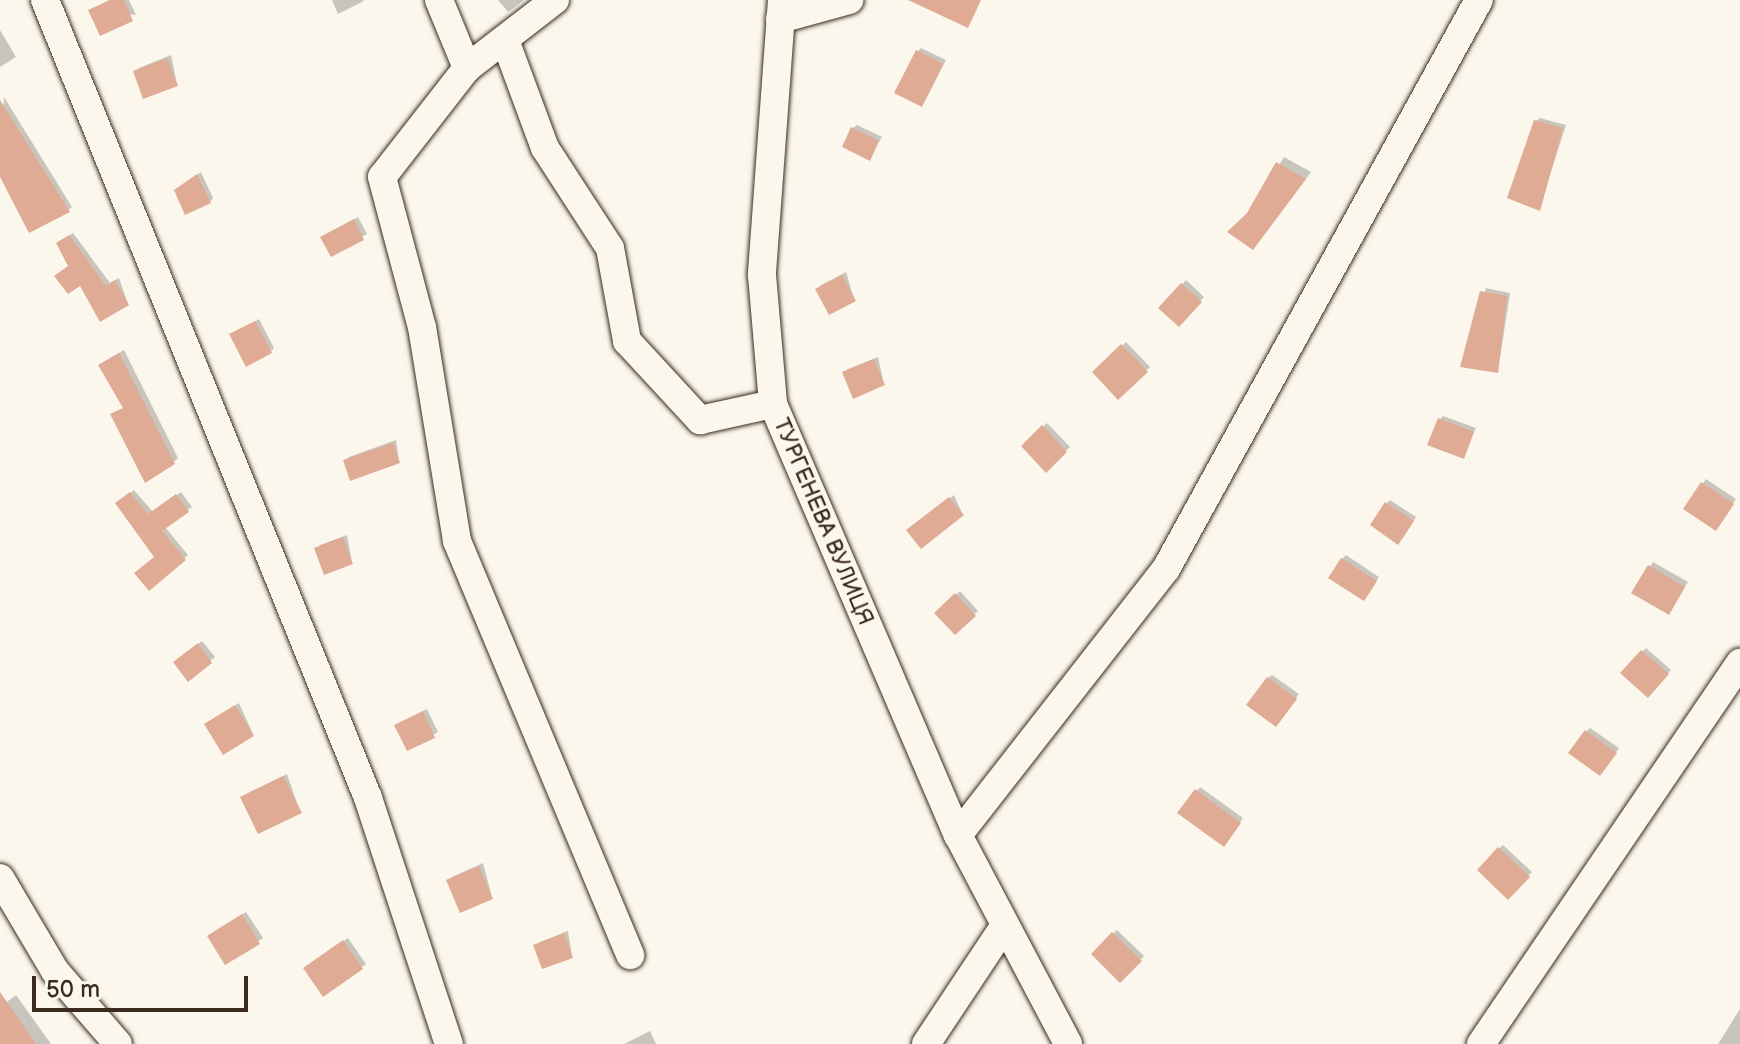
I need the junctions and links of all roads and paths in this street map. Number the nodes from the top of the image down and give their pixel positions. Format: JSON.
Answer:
{"nodes":[{"id":1,"x":45,"y":0,"type":"edge"},
{"id":2,"x":439,"y":0,"type":"edge"},
{"id":3,"x":555,"y":0,"type":"edge"},
{"id":4,"x":849,"y":0,"type":"edge"},
{"id":5,"x":1479,"y":0,"type":"edge"},
{"id":6,"x":781,"y":10,"type":"edge"},
{"id":7,"x":505,"y":40,"type":"junction"},
{"id":8,"x":467,"y":68,"type":"junction"},
{"id":9,"x":773,"y":404,"type":"junction"},
{"id":10,"x":1740,"y":663,"type":"edge"},
{"id":11,"x":958,"y":835,"type":"junction"},
{"id":12,"x":0,"y":878,"type":"edge"},
{"id":13,"x":1003,"y":928,"type":"junction"},
{"id":14,"x":630,"y":955,"type":"dead end"},
{"id":15,"x":118,"y":1044,"type":"edge"},
{"id":16,"x":449,"y":1044,"type":"edge"},
{"id":17,"x":926,"y":1044,"type":"edge"},
{"id":18,"x":1068,"y":1044,"type":"edge"},
{"id":19,"x":1481,"y":1044,"type":"edge"}],
"edges":[{"from":1,"to":16,"type":"street"},
{"from":2,"to":8,"type":"street"},
{"from":3,"to":7,"type":"street"},
{"from":4,"to":6,"type":"street"},
{"from":5,"to":11,"type":"street"},
{"from":6,"to":9,"type":"street","name":"ТУРГЕНЕВА ВУЛИЦЯ"},
{"from":7,"to":8,"type":"street"},
{"from":7,"to":9,"type":"street"},
{"from":8,"to":14,"type":"street"},
{"from":9,"to":11,"type":"street","name":"ТУРГЕНЕВА ВУЛИЦЯ"},
{"from":10,"to":19,"type":"street"},
{"from":11,"to":13,"type":"street","name":"ТУРГЕНЕВА ВУЛИЦЯ"},
{"from":12,"to":15,"type":"street"},
{"from":13,"to":17,"type":"street"},
{"from":13,"to":18,"type":"street","name":"ТУРГЕНЕВА ВУЛИЦЯ"}]}
